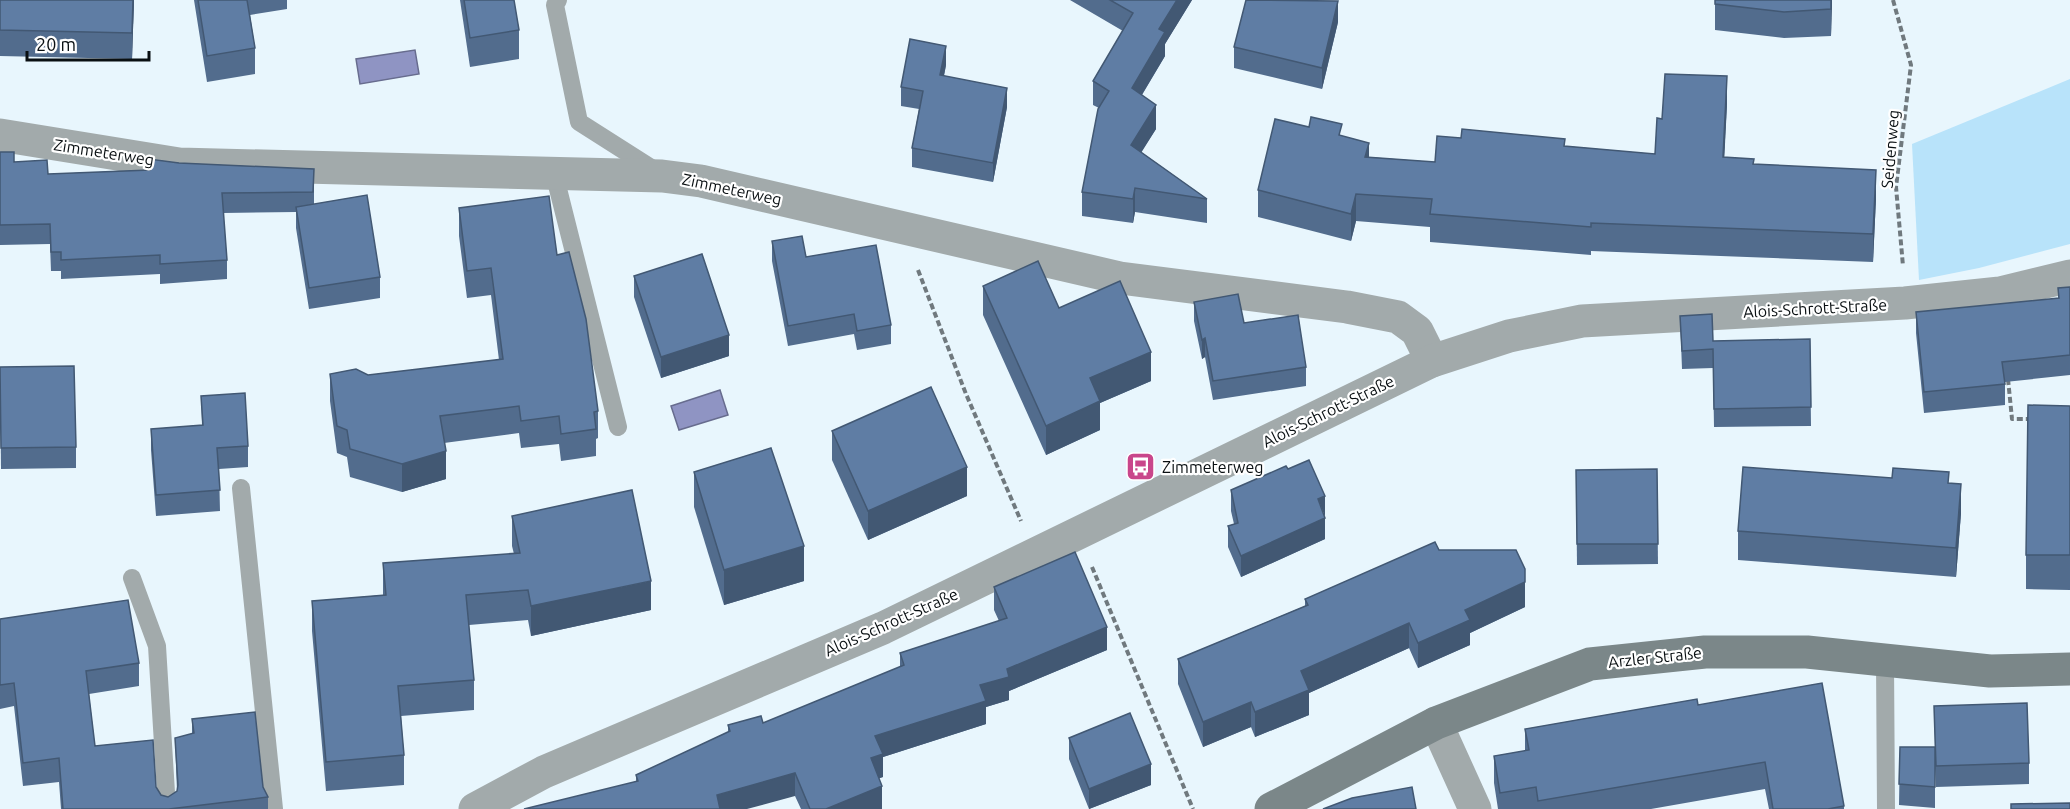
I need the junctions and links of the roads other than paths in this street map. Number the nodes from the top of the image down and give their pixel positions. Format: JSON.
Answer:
{"nodes":[{"id":1,"x":558,"y":0,"type":"edge"},
{"id":2,"x":0,"y":135,"type":"edge"},
{"id":3,"x":554,"y":173,"type":"junction"},
{"id":4,"x":662,"y":176,"type":"junction"},
{"id":5,"x":2070,"y":276,"type":"edge"},
{"id":6,"x":1432,"y":361,"type":"junction"},
{"id":7,"x":618,"y":427,"type":"dead end"},
{"id":8,"x":241,"y":488,"type":"dead end"},
{"id":9,"x":132,"y":578,"type":"dead end"},
{"id":10,"x":1885,"y":661,"type":"junction"},
{"id":11,"x":2070,"y":669,"type":"edge"},
{"id":12,"x":1436,"y":723,"type":"junction"},
{"id":13,"x":167,"y":809,"type":"edge"},
{"id":14,"x":274,"y":809,"type":"edge"},
{"id":15,"x":476,"y":809,"type":"edge"},
{"id":16,"x":1271,"y":809,"type":"edge"},
{"id":17,"x":1475,"y":809,"type":"edge"},
{"id":18,"x":1886,"y":809,"type":"edge"}],
"edges":[{"from":1,"to":4,"type":"lane"},
{"from":2,"to":3,"type":"street","name":"Zimmeterweg"},
{"from":3,"to":4,"type":"street","name":"Zimmeterweg"},
{"from":3,"to":7,"type":"lane"},
{"from":4,"to":6,"type":"street","name":"Zimmeterweg"},
{"from":5,"to":6,"type":"street","name":"Alois-Schrott-Straße"},
{"from":6,"to":15,"type":"street","name":"Alois-Schrott-Straße"},
{"from":8,"to":14,"type":"lane"},
{"from":9,"to":13,"type":"lane"},
{"from":10,"to":11,"type":"main road","name":"Arzler Straße"},
{"from":10,"to":12,"type":"main road","name":"Arzler Straße"},
{"from":10,"to":18,"type":"lane"},
{"from":12,"to":16,"type":"main road","name":"Arzler Straße"},
{"from":12,"to":17,"type":"street"}]}
